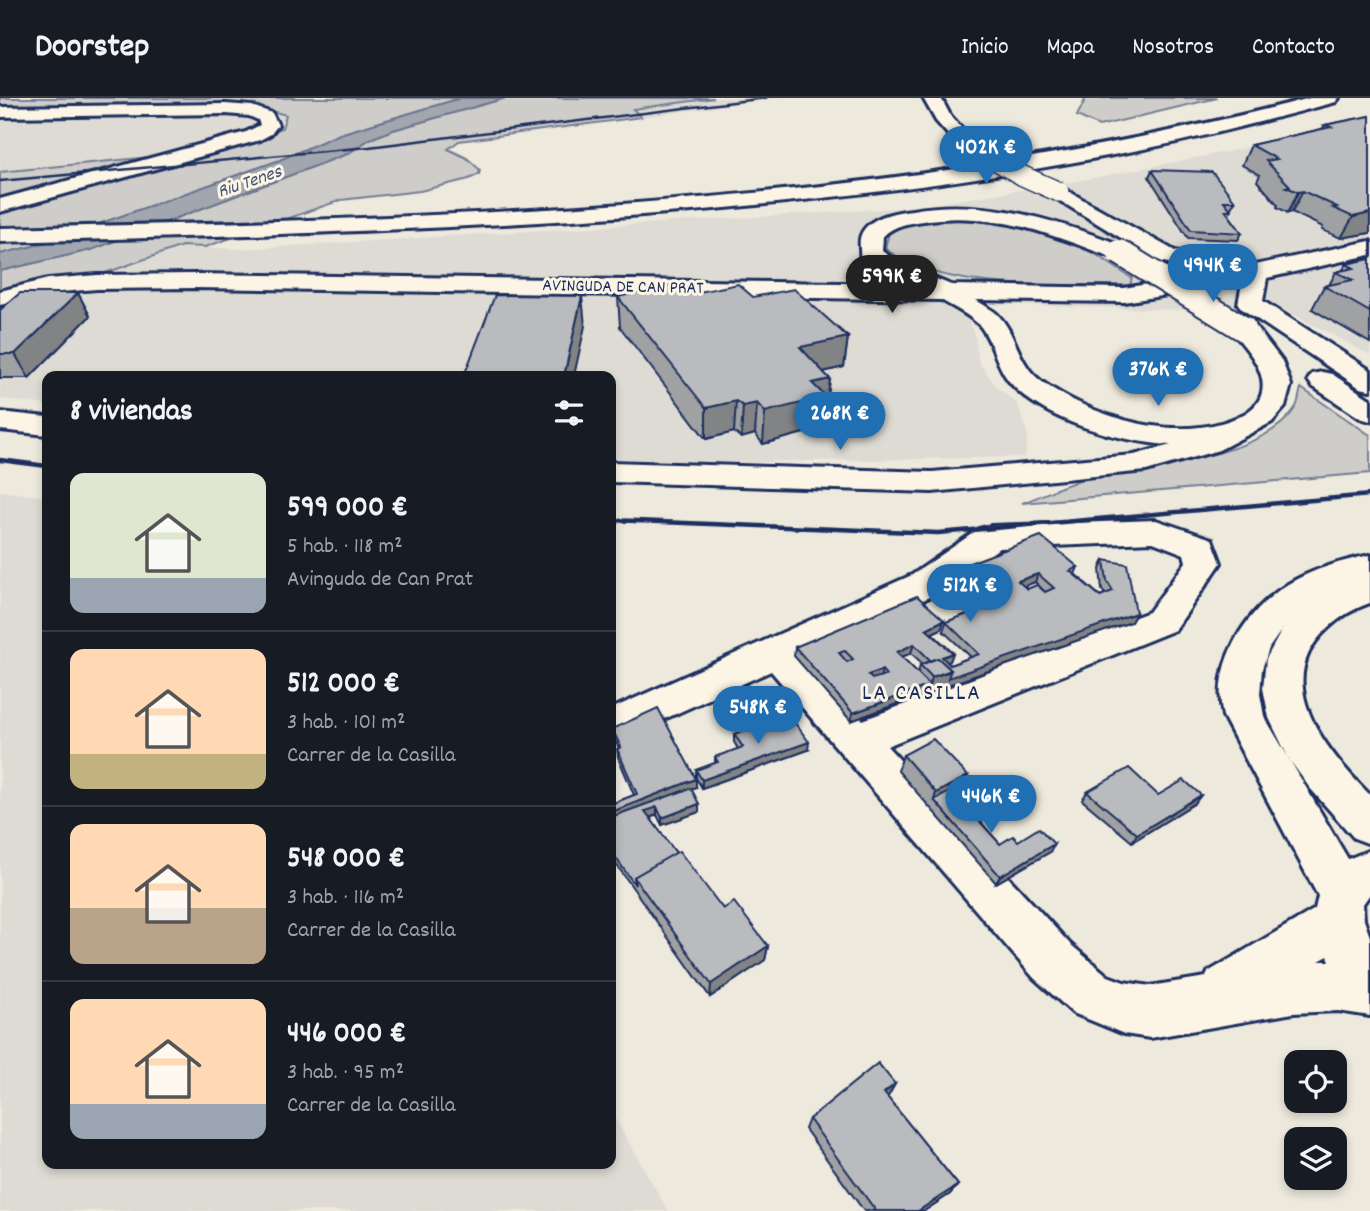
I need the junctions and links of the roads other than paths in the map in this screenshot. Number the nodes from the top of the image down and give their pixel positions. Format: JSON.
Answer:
{"nodes":[{"id":1,"x":932,"y":98,"type":"edge"},
{"id":2,"x":1259,"y":98,"type":"edge"},
{"id":3,"x":1330,"y":98,"type":"edge"},
{"id":4,"x":0,"y":112,"type":"edge"},
{"id":5,"x":966,"y":143,"type":"junction"},
{"id":6,"x":0,"y":206,"type":"edge"},
{"id":7,"x":0,"y":215,"type":"edge"},
{"id":8,"x":0,"y":234,"type":"edge"},
{"id":9,"x":1370,"y":248,"type":"edge"},
{"id":10,"x":1119,"y":252,"type":"junction"},
{"id":11,"x":873,"y":255,"type":"junction"},
{"id":12,"x":1167,"y":256,"type":"junction"},
{"id":13,"x":1256,"y":273,"type":"junction"},
{"id":14,"x":1161,"y":290,"type":"junction"},
{"id":15,"x":835,"y":292,"type":"junction"},
{"id":16,"x":949,"y":292,"type":"junction"},
{"id":17,"x":1070,"y":296,"type":"junction"},
{"id":18,"x":0,"y":298,"type":"edge"},
{"id":19,"x":1254,"y":322,"type":"junction"},
{"id":20,"x":1015,"y":331,"type":"junction"},
{"id":21,"x":1307,"y":370,"type":"junction"},
{"id":22,"x":1370,"y":382,"type":"edge"},
{"id":23,"x":1370,"y":398,"type":"edge"},
{"id":24,"x":1370,"y":412,"type":"edge"},
{"id":25,"x":0,"y":421,"type":"edge"},
{"id":26,"x":42,"y":425,"type":"edge"},
{"id":27,"x":1230,"y":432,"type":"junction"},
{"id":28,"x":616,"y":472,"type":"edge"},
{"id":29,"x":1370,"y":567,"type":"edge"},
{"id":30,"x":1370,"y":590,"type":"edge"},
{"id":31,"x":777,"y":652,"type":"junction"},
{"id":32,"x":616,"y":725,"type":"edge"},
{"id":33,"x":855,"y":741,"type":"junction"},
{"id":34,"x":1370,"y":824,"type":"edge"},
{"id":35,"x":1350,"y":896,"type":"edge"},
{"id":36,"x":1370,"y":979,"type":"edge"},
{"id":37,"x":1370,"y":990,"type":"edge"},
{"id":38,"x":1203,"y":1004,"type":"junction"}],
"edges":[{"from":1,"to":5,"type":"main road"},
{"from":2,"to":7,"type":"main road"},
{"from":3,"to":8,"type":"main road"},
{"from":4,"to":6,"type":"main road"},
{"from":5,"to":10,"type":"main road","bridge":true},
{"from":5,"to":12,"type":"main road","bridge":true},
{"from":9,"to":13,"type":"main road","name":"AVINGUDA DE CAN PRAT"},
{"from":10,"to":11,"type":"main road"},
{"from":10,"to":19,"type":"main road","bridge":true},
{"from":11,"to":15,"type":"main road"},
{"from":11,"to":16,"type":"main road"},
{"from":12,"to":13,"type":"main road"},
{"from":12,"to":14,"type":"main road"},
{"from":13,"to":14,"type":"main road","name":"AVINGUDA DE CAN PRAT"},
{"from":13,"to":19,"type":"main road"},
{"from":14,"to":17,"type":"main road","name":"AVINGUDA DE CAN PRAT"},
{"from":14,"to":19,"type":"main road"},
{"from":15,"to":16,"type":"main road","name":"AVINGUDA DE CAN PRAT"},
{"from":15,"to":18,"type":"main road","name":"AVINGUDA DE CAN PRAT"},
{"from":16,"to":17,"type":"main road","name":"AVINGUDA DE CAN PRAT"},
{"from":16,"to":20,"type":"main road"},
{"from":17,"to":20,"type":"main road"},
{"from":19,"to":21,"type":"main road"},
{"from":19,"to":22,"type":"main road"},
{"from":19,"to":27,"type":"main road"},
{"from":20,"to":27,"type":"main road"},
{"from":21,"to":23,"type":"main road"},
{"from":21,"to":24,"type":"main road"},
{"from":25,"to":26,"type":"main road"},
{"from":27,"to":28,"type":"main road"},
{"from":29,"to":35,"type":"main road"},
{"from":30,"to":34,"type":"main road"},
{"from":31,"to":32,"type":"main road"},
{"from":31,"to":33,"type":"main road"},
{"from":31,"to":33,"type":"main road"},
{"from":33,"to":38,"type":"main road"},
{"from":35,"to":36,"type":"main road"},
{"from":35,"to":38,"type":"main road"},
{"from":37,"to":38,"type":"main road"}]}
